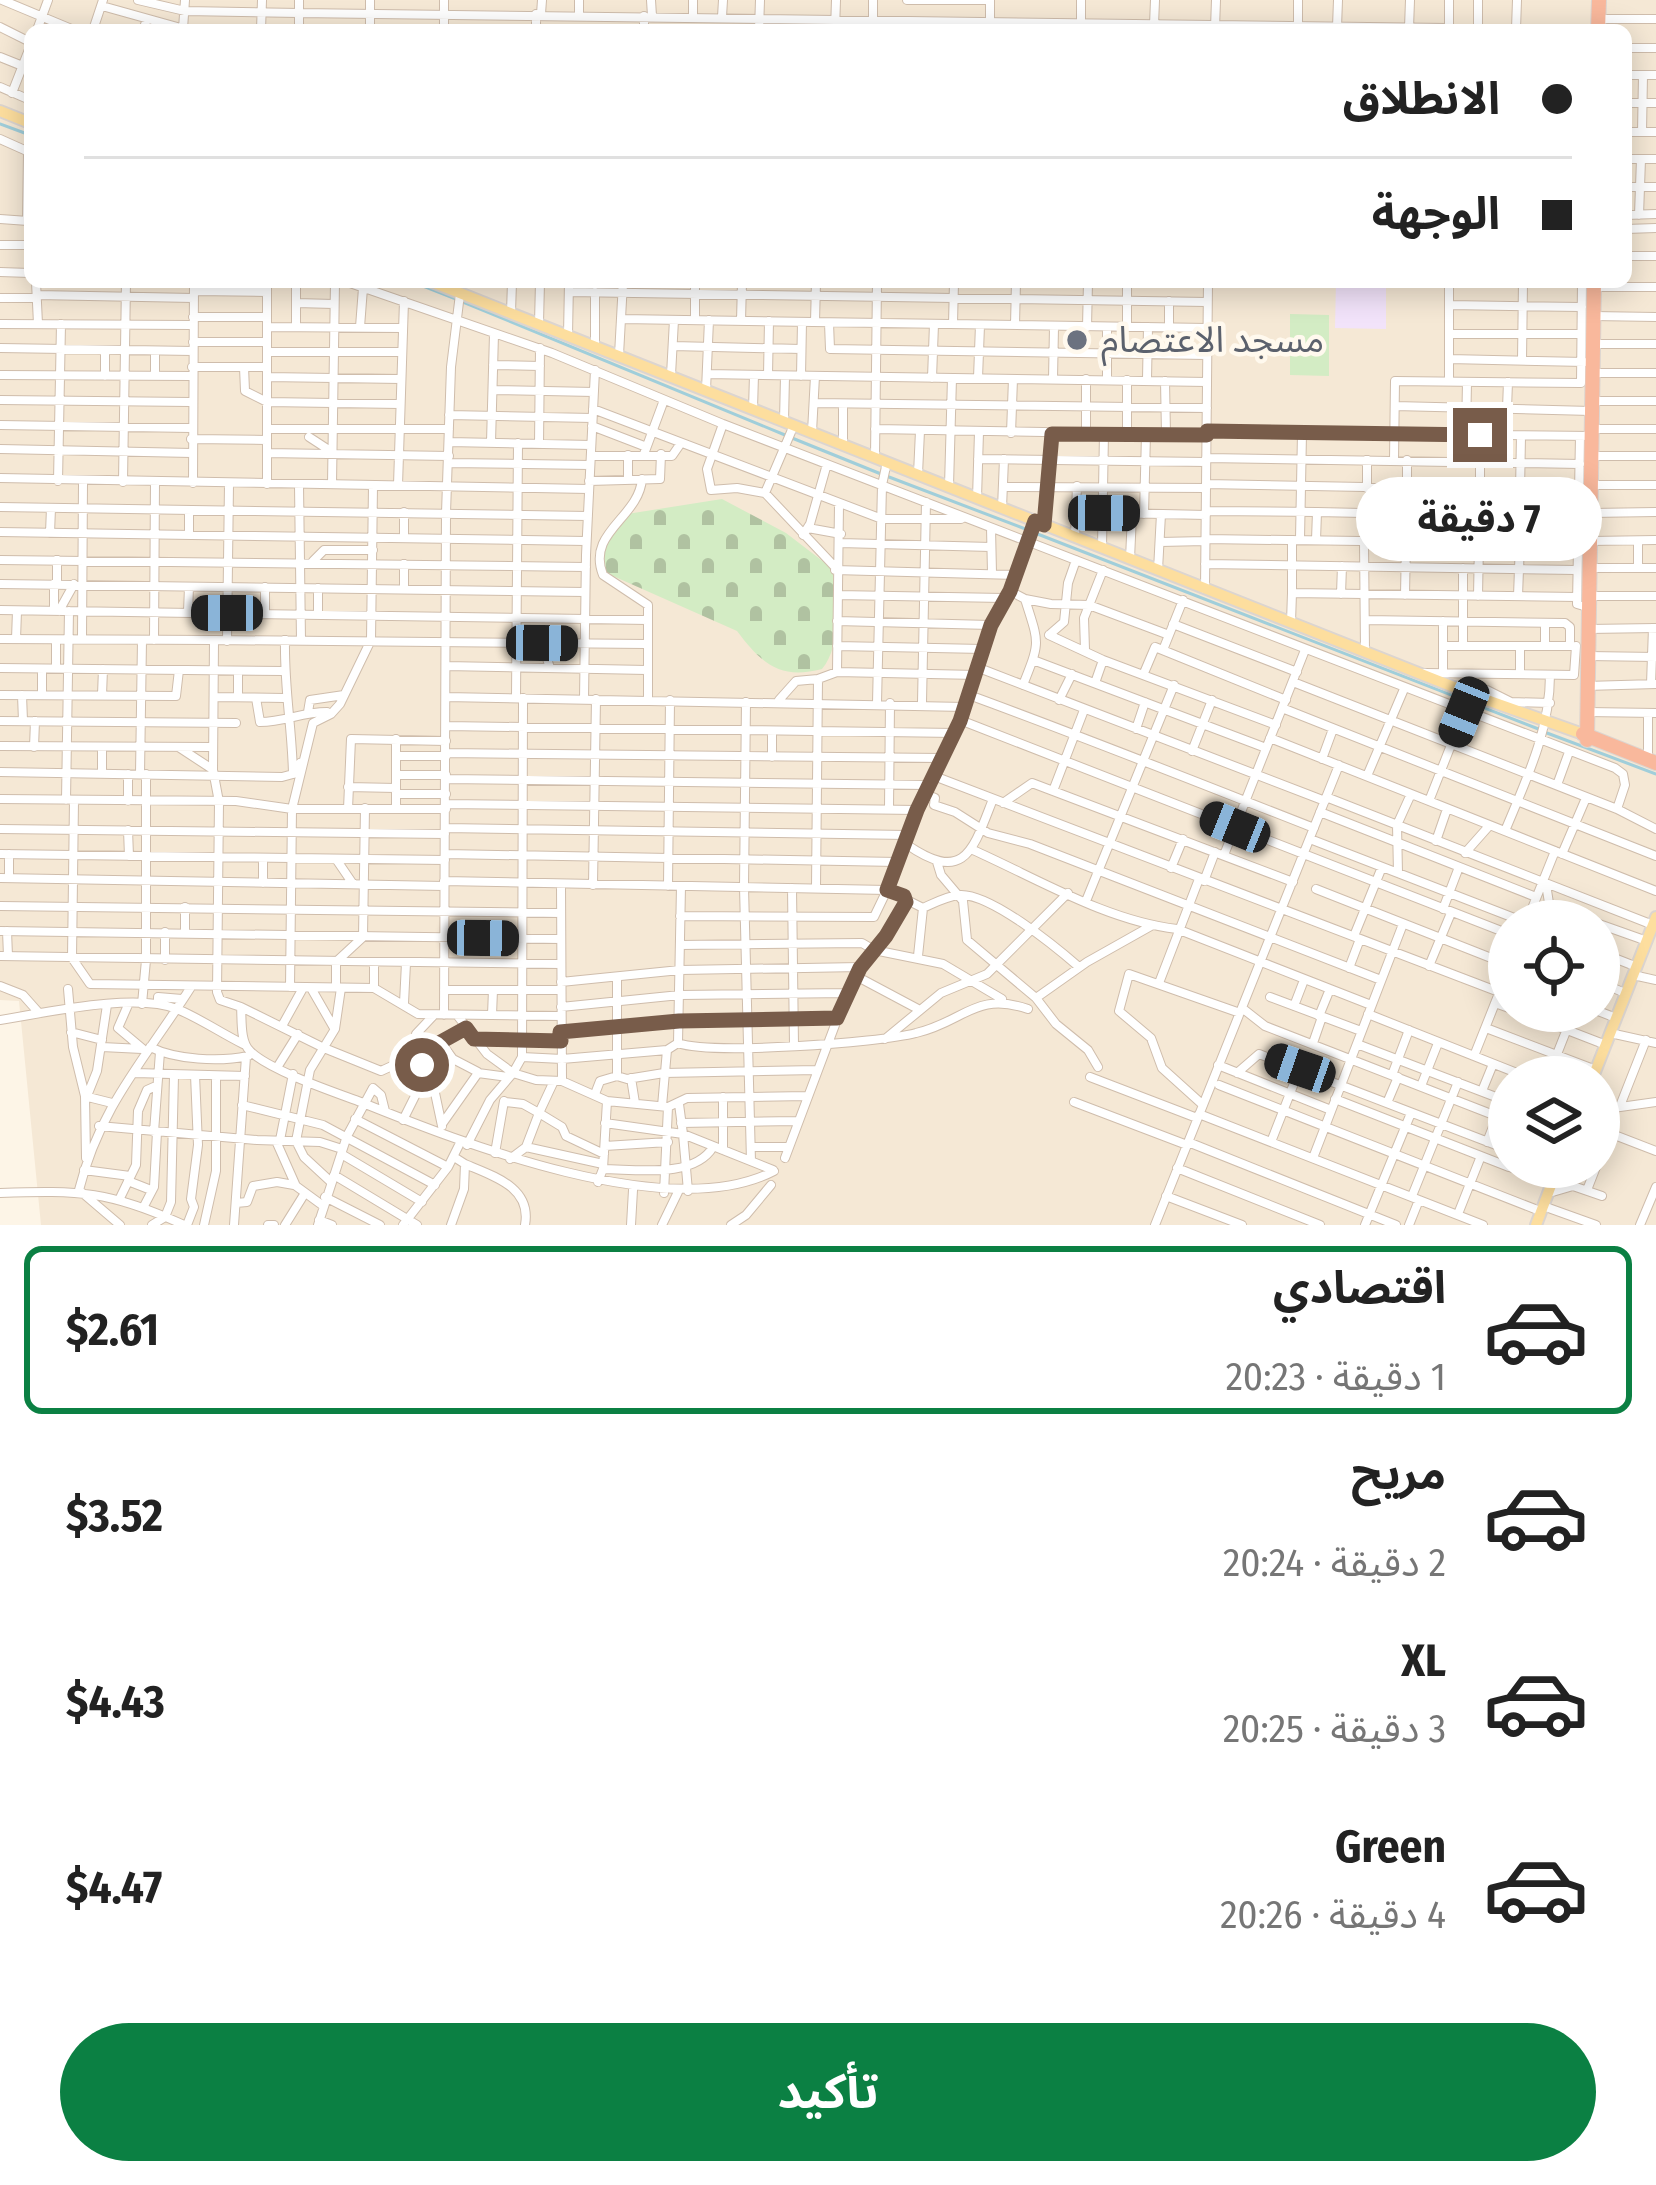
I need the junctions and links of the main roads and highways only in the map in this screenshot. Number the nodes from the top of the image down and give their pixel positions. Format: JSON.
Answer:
{"nodes":[{"id":1,"x":451,"y":288,"type":"edge"},
{"id":2,"x":1590,"y":288,"type":"edge"},
{"id":3,"x":1581,"y":728,"type":"junction"},
{"id":4,"x":1652,"y":762,"type":"edge"},
{"id":5,"x":1654,"y":922,"type":"edge"},
{"id":6,"x":1602,"y":1056,"type":"edge"},
{"id":7,"x":1550,"y":1188,"type":"edge"},
{"id":8,"x":1536,"y":1225,"type":"edge"}],
"edges":[{"from":1,"to":3,"type":"main road"},
{"from":2,"to":3,"type":"highway"},
{"from":3,"to":4,"type":"highway"},
{"from":5,"to":6,"type":"main road"},
{"from":7,"to":8,"type":"main road"}]}
